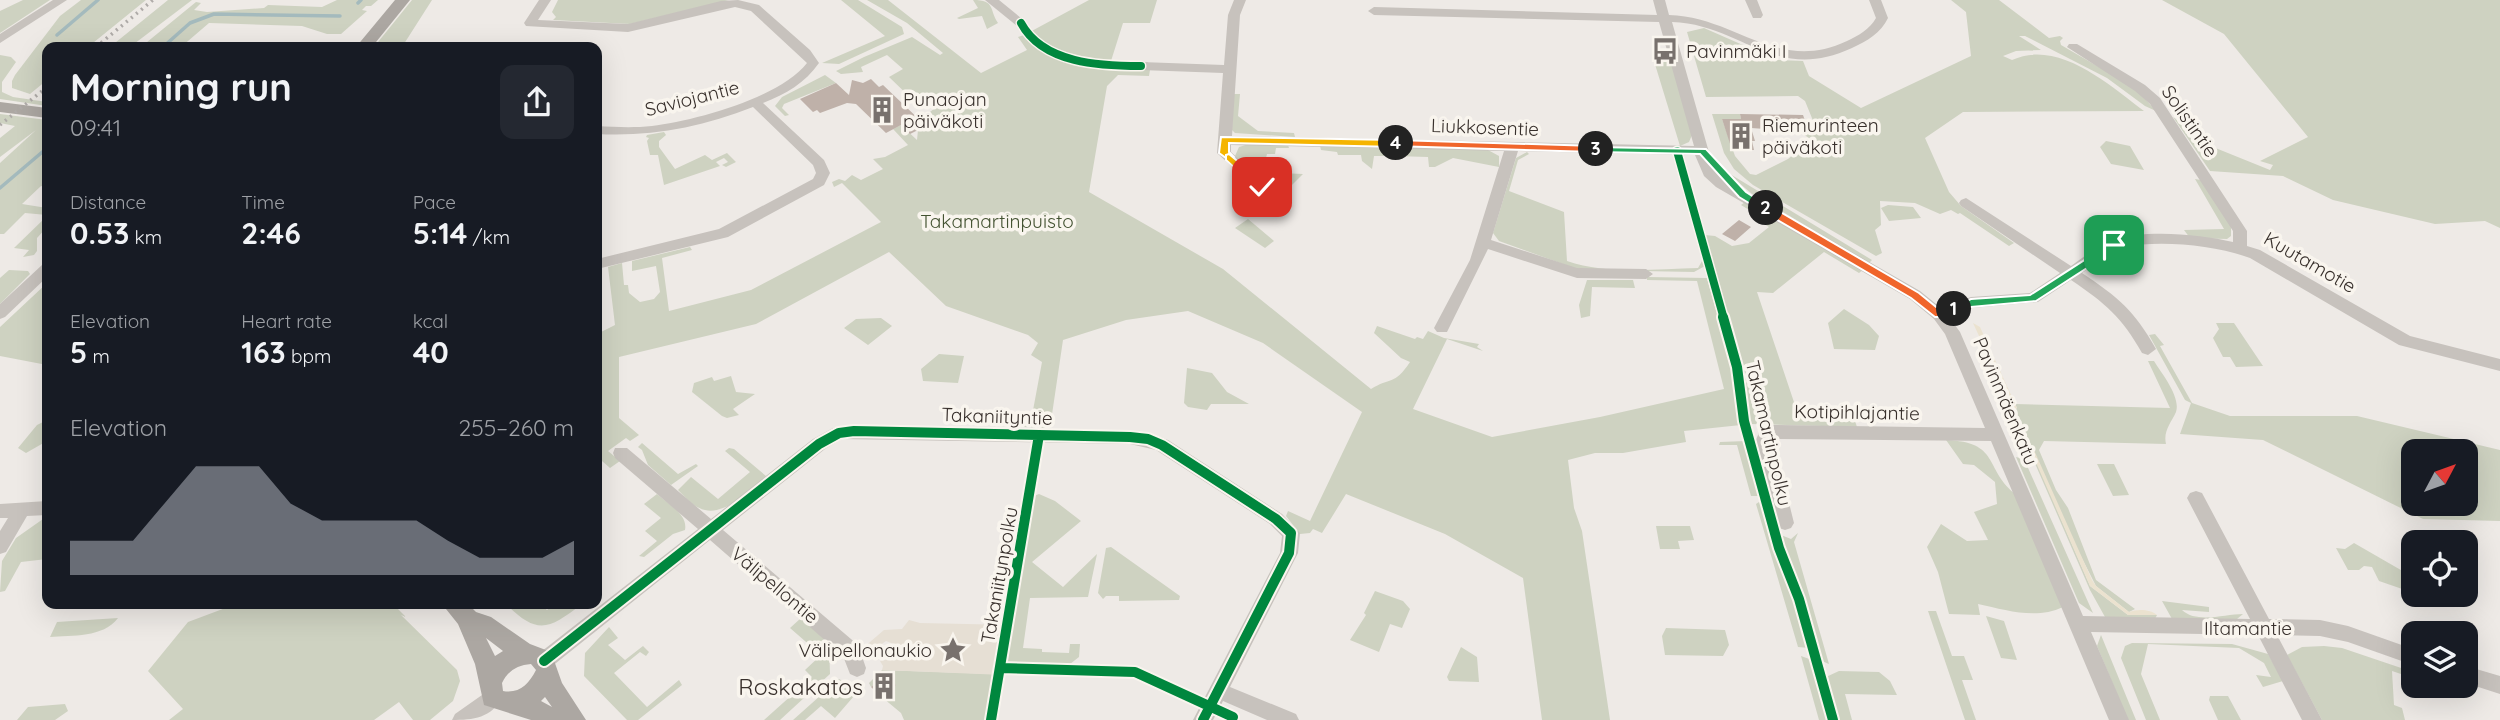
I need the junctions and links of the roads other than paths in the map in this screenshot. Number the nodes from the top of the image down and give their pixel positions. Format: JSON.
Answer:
{"nodes":[{"id":1,"x":61,"y":0,"type":"edge"},
{"id":2,"x":403,"y":0,"type":"edge"},
{"id":3,"x":545,"y":0,"type":"edge"},
{"id":4,"x":991,"y":0,"type":"edge"},
{"id":5,"x":1240,"y":0,"type":"edge"},
{"id":6,"x":1659,"y":0,"type":"edge"},
{"id":7,"x":1751,"y":0,"type":"edge"},
{"id":8,"x":1875,"y":0,"type":"edge"},
{"id":9,"x":1424,"y":6,"type":"edge"},
{"id":10,"x":1374,"y":11,"type":"dead end"},
{"id":11,"x":1757,"y":15,"type":"dead end"},
{"id":12,"x":35,"y":18,"type":"junction"},
{"id":13,"x":1665,"y":18,"type":"junction"},
{"id":14,"x":1021,"y":23,"type":"dead end"},
{"id":15,"x":0,"y":39,"type":"edge"},
{"id":16,"x":368,"y":42,"type":"edge"},
{"id":17,"x":2073,"y":47,"type":"dead end"},
{"id":18,"x":0,"y":49,"type":"edge"},
{"id":19,"x":1140,"y":66,"type":"dead end"},
{"id":20,"x":1229,"y":69,"type":"junction"},
{"id":21,"x":755,"y":102,"type":"junction"},
{"id":22,"x":0,"y":107,"type":"edge"},
{"id":23,"x":42,"y":112,"type":"edge"},
{"id":24,"x":602,"y":130,"type":"edge"},
{"id":25,"x":1224,"y":140,"type":"junction"},
{"id":26,"x":1512,"y":147,"type":"junction"},
{"id":27,"x":1702,"y":151,"type":"junction"},
{"id":28,"x":1262,"y":187,"type":"dead end"},
{"id":29,"x":1966,"y":203,"type":"dead end"},
{"id":30,"x":1483,"y":243,"type":"junction"},
{"id":31,"x":2240,"y":247,"type":"junction"},
{"id":32,"x":602,"y":263,"type":"edge"},
{"id":33,"x":42,"y":274,"type":"edge"},
{"id":34,"x":1646,"y":274,"type":"dead end"},
{"id":35,"x":2071,"y":274,"type":"junction"},
{"id":36,"x":0,"y":313,"type":"edge"},
{"id":37,"x":1939,"y":314,"type":"junction"},
{"id":38,"x":1442,"y":328,"type":"dead end"},
{"id":39,"x":2148,"y":349,"type":"dead end"},
{"id":40,"x":2500,"y":365,"type":"edge"},
{"id":41,"x":1998,"y":435,"type":"junction"},
{"id":42,"x":621,"y":453,"type":"dead end"},
{"id":43,"x":2196,"y":498,"type":"dead end"},
{"id":44,"x":42,"y":509,"type":"edge"},
{"id":45,"x":0,"y":511,"type":"edge"},
{"id":46,"x":21,"y":512,"type":"junction"},
{"id":47,"x":1785,"y":523,"type":"dead end"},
{"id":48,"x":709,"y":529,"type":"junction"},
{"id":49,"x":0,"y":547,"type":"edge"},
{"id":50,"x":461,"y":612,"type":"edge"},
{"id":51,"x":2078,"y":624,"type":"junction"},
{"id":52,"x":2264,"y":628,"type":"junction"},
{"id":53,"x":2401,"y":653,"type":"edge"},
{"id":54,"x":539,"y":663,"type":"junction"},
{"id":55,"x":857,"y":667,"type":"dead end"},
{"id":56,"x":2478,"y":679,"type":"edge"},
{"id":57,"x":2500,"y":685,"type":"edge"},
{"id":58,"x":1219,"y":691,"type":"junction"},
{"id":59,"x":497,"y":693,"type":"junction"},
{"id":60,"x":462,"y":720,"type":"edge"},
{"id":61,"x":550,"y":720,"type":"edge"},
{"id":62,"x":574,"y":720,"type":"edge"},
{"id":63,"x":1203,"y":720,"type":"edge"},
{"id":64,"x":1289,"y":720,"type":"edge"},
{"id":65,"x":2119,"y":720,"type":"edge"},
{"id":66,"x":2312,"y":720,"type":"edge"}],
"edges":[{"from":1,"to":12,"type":"street"},
{"from":2,"to":16,"type":"main road"},
{"from":3,"to":21,"type":"street","name":"Saviojantie"},
{"from":4,"to":14,"type":"street"},
{"from":5,"to":20,"type":"street"},
{"from":6,"to":13,"type":"street","name":"Pavinmäenkatu"},
{"from":7,"to":11,"type":"street"},
{"from":8,"to":13,"type":"street"},
{"from":9,"to":10,"type":"street"},
{"from":9,"to":13,"type":"street"},
{"from":12,"to":15,"type":"street"},
{"from":12,"to":18,"type":"street"},
{"from":13,"to":27,"type":"street","name":"Pavinmäenkatu"},
{"from":17,"to":31,"type":"street","name":"Solistintie"},
{"from":19,"to":20,"type":"street"},
{"from":20,"to":25,"type":"street"},
{"from":21,"to":24,"type":"street","name":"Saviojantie"},
{"from":21,"to":32,"type":"street"},
{"from":22,"to":23,"type":"main road"},
{"from":25,"to":26,"type":"street","name":"Liukkosentie"},
{"from":25,"to":28,"type":"street"},
{"from":26,"to":27,"type":"street","name":"Liukkosentie"},
{"from":26,"to":30,"type":"street"},
{"from":27,"to":37,"type":"street","name":"Pavinmäenkatu"},
{"from":29,"to":35,"type":"street"},
{"from":30,"to":34,"type":"street"},
{"from":30,"to":38,"type":"street"},
{"from":31,"to":35,"type":"street","name":"Kuutamotie"},
{"from":31,"to":40,"type":"street","name":"Kuutamotie"},
{"from":33,"to":36,"type":"street"},
{"from":35,"to":37,"type":"street","name":"Kuutamotie"},
{"from":35,"to":39,"type":"street"},
{"from":37,"to":41,"type":"street","name":"Pavinmäenkatu"},
{"from":41,"to":47,"type":"street","name":"Kotipihlajantie"},
{"from":41,"to":51,"type":"street","name":"Pavinmäenkatu"},
{"from":42,"to":48,"type":"street","name":"Välipellontie"},
{"from":43,"to":52,"type":"street"},
{"from":44,"to":46,"type":"street"},
{"from":45,"to":46,"type":"street"},
{"from":46,"to":49,"type":"street"},
{"from":48,"to":54,"type":"street","name":"Takaniityntie"},
{"from":48,"to":55,"type":"street","name":"Välipellontie"},
{"from":48,"to":58,"type":"street","name":"Takaniityntie"},
{"from":50,"to":54,"type":"main road"},
{"from":50,"to":59,"type":"main road"},
{"from":51,"to":52,"type":"street","name":"Iltamantie"},
{"from":51,"to":65,"type":"street","name":"Pavinmäenkatu"},
{"from":52,"to":53,"type":"street","name":"Iltamantie"},
{"from":52,"to":66,"type":"street"},
{"from":54,"to":59,"type":"main road"},
{"from":54,"to":59,"type":"main road"},
{"from":54,"to":62,"type":"main road"},
{"from":56,"to":57,"type":"street"},
{"from":58,"to":63,"type":"street","name":"Takaniityntie"},
{"from":58,"to":64,"type":"street"},
{"from":59,"to":60,"type":"street"},
{"from":59,"to":61,"type":"main road"}]}
